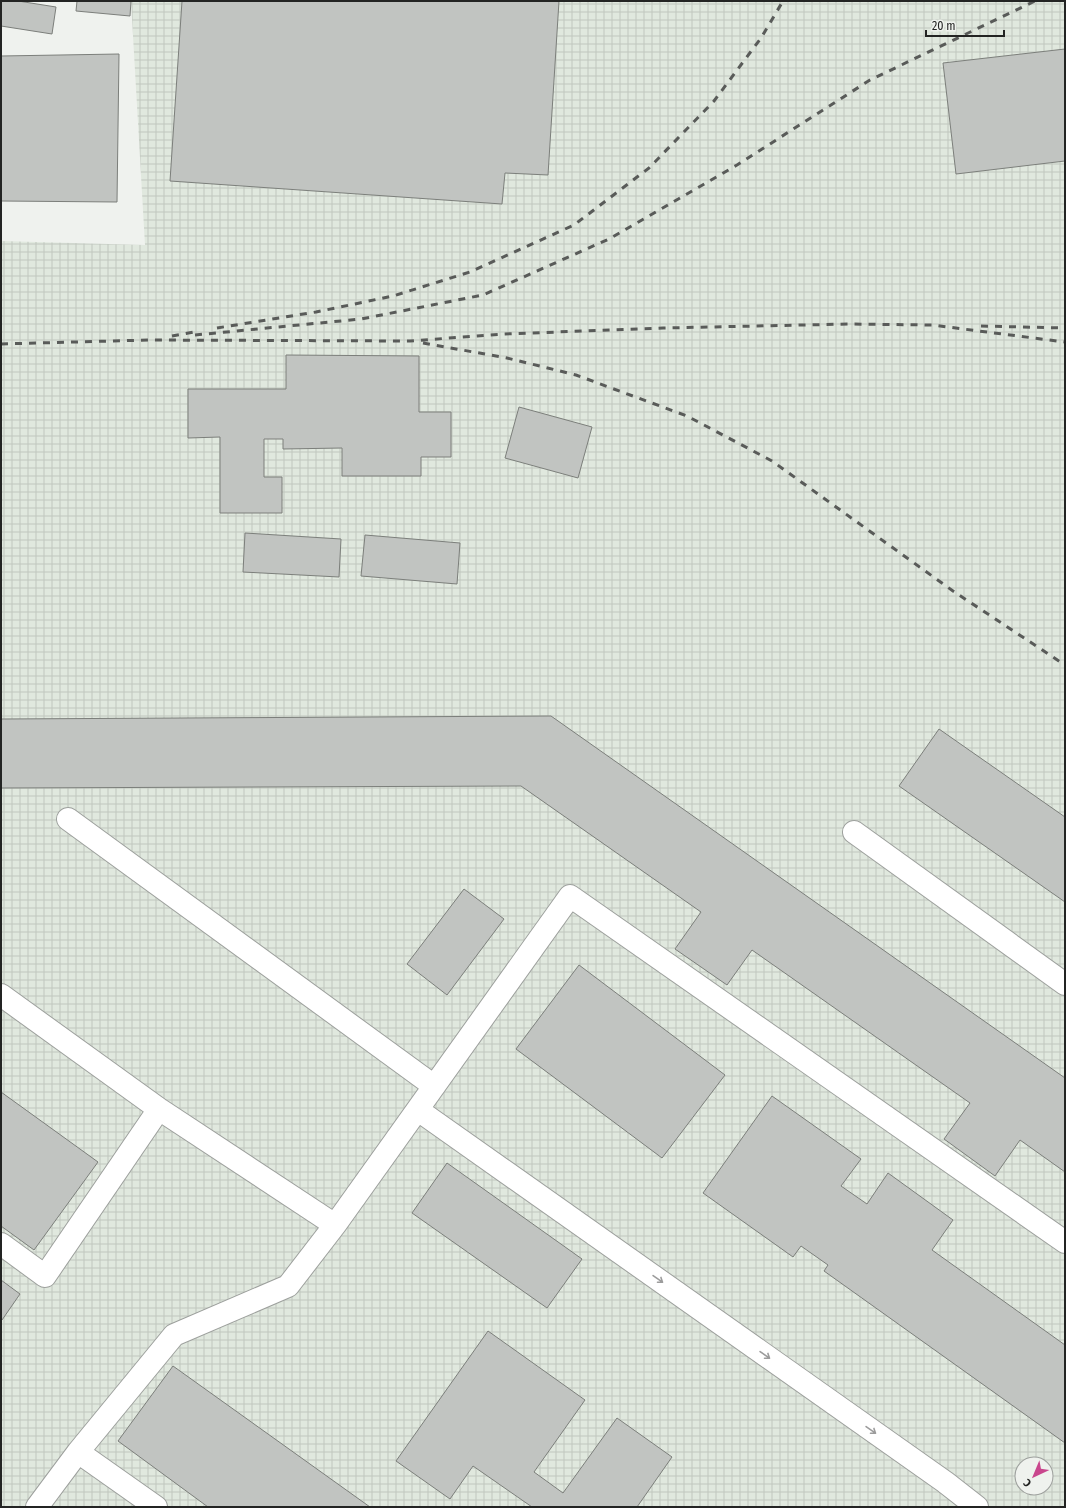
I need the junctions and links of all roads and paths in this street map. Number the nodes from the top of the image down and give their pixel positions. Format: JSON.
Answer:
{"nodes":[{"id":1,"x":68,"y":819,"type":"dead end"},
{"id":2,"x":854,"y":832,"type":"dead end"},
{"id":3,"x":1065,"y":984,"type":"edge"},
{"id":4,"x":1,"y":995,"type":"edge"},
{"id":5,"x":434,"y":1086,"type":"junction"},
{"id":6,"x":160,"y":1109,"type":"junction"},
{"id":7,"x":418,"y":1110,"type":"junction"},
{"id":8,"x":335,"y":1225,"type":"junction"},
{"id":9,"x":1065,"y":1242,"type":"edge"},
{"id":10,"x":1,"y":1244,"type":"edge"},
{"id":11,"x":78,"y":1452,"type":"junction"},
{"id":12,"x":37,"y":1507,"type":"edge"},
{"id":13,"x":156,"y":1507,"type":"edge"},
{"id":14,"x":977,"y":1507,"type":"edge"}],
"edges":[{"from":1,"to":5,"type":"lane"},
{"from":2,"to":3,"type":"lane"},
{"from":4,"to":6,"type":"lane"},
{"from":5,"to":7,"type":"lane"},
{"from":5,"to":9,"type":"lane"},
{"from":6,"to":8,"type":"lane"},
{"from":6,"to":10,"type":"lane"},
{"from":7,"to":8,"type":"lane"},
{"from":7,"to":14,"type":"lane","one_way":true},
{"from":8,"to":11,"type":"lane"},
{"from":11,"to":12,"type":"lane"},
{"from":11,"to":13,"type":"lane"}]}
